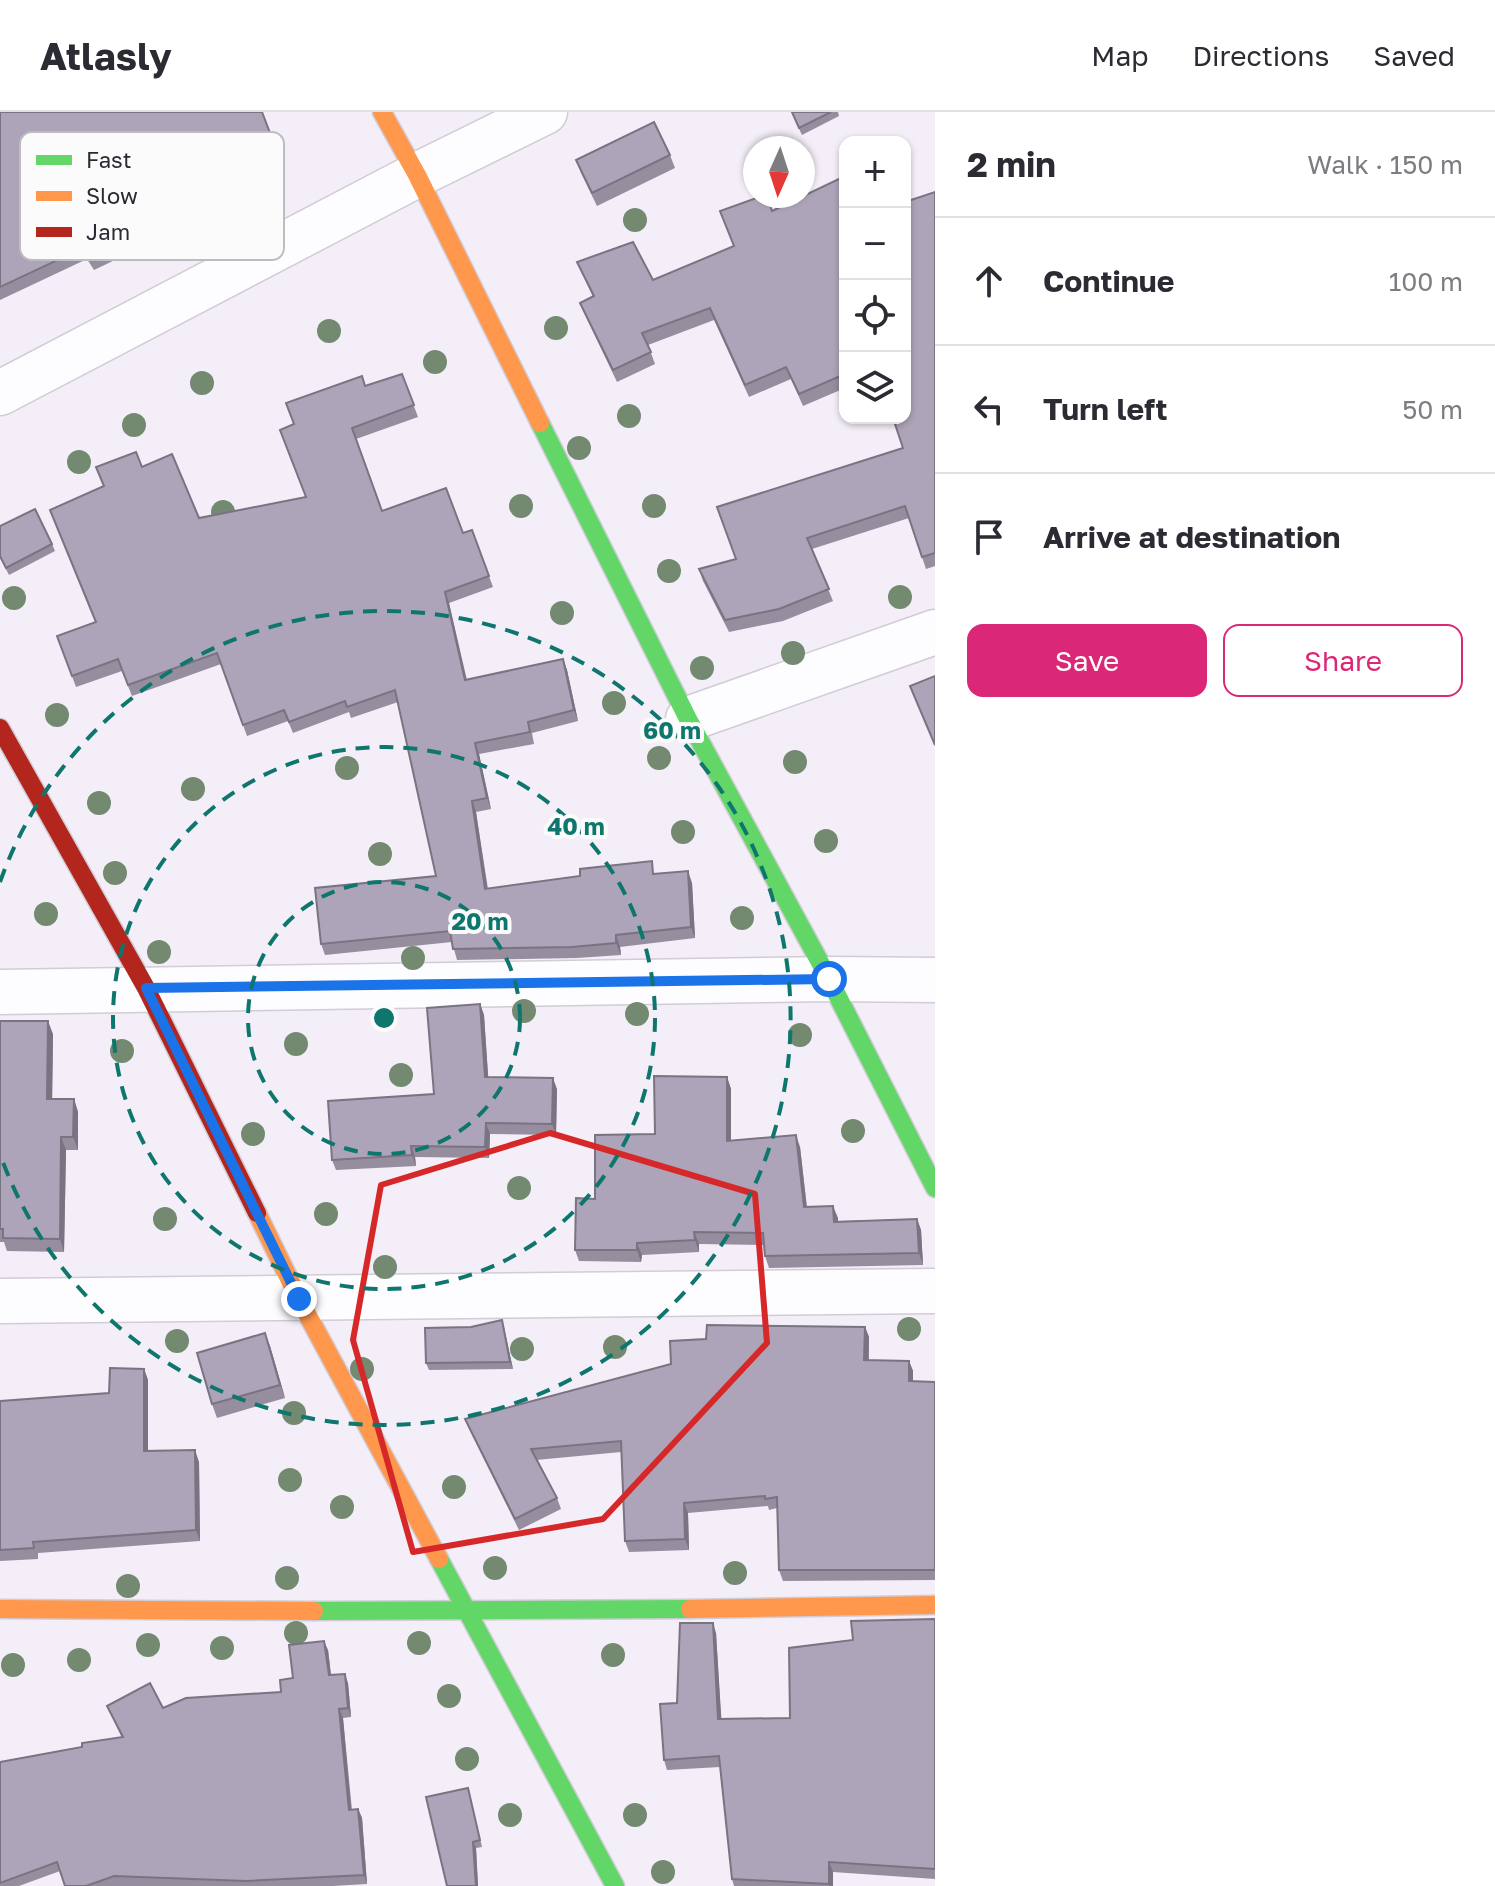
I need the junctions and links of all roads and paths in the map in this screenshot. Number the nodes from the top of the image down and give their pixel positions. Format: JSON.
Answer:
{"nodes":[{"id":1,"x":382,"y":112,"type":"edge"},
{"id":2,"x":545,"y":112,"type":"edge"},
{"id":3,"x":417,"y":175,"type":"junction"},
{"id":4,"x":284,"y":245,"type":"edge"},
{"id":5,"x":254,"y":260,"type":"edge"},
{"id":6,"x":0,"y":393,"type":"edge"},
{"id":7,"x":935,"y":632,"type":"edge"},
{"id":8,"x":688,"y":719,"type":"junction"},
{"id":9,"x":0,"y":728,"type":"edge"},
{"id":10,"x":829,"y":979,"type":"junction"},
{"id":11,"x":935,"y":980,"type":"edge"},
{"id":12,"x":146,"y":988,"type":"junction"},
{"id":13,"x":0,"y":992,"type":"edge"},
{"id":14,"x":935,"y":1188,"type":"edge"},
{"id":15,"x":935,"y":1291,"type":"edge"},
{"id":16,"x":299,"y":1299,"type":"junction"},
{"id":17,"x":0,"y":1301,"type":"edge"},
{"id":18,"x":935,"y":1605,"type":"edge"},
{"id":19,"x":0,"y":1609,"type":"edge"},
{"id":20,"x":466,"y":1612,"type":"junction"},
{"id":21,"x":615,"y":1886,"type":"edge"}],
"edges":[{"from":1,"to":3,"type":"street"},
{"from":2,"to":3,"type":"street"},
{"from":3,"to":4,"type":"street"},
{"from":3,"to":8,"type":"street"},
{"from":5,"to":6,"type":"street"},
{"from":7,"to":8,"type":"street"},
{"from":8,"to":10,"type":"street"},
{"from":9,"to":12,"type":"street"},
{"from":10,"to":11,"type":"street"},
{"from":10,"to":12,"type":"street"},
{"from":10,"to":14,"type":"street"},
{"from":12,"to":13,"type":"street"},
{"from":12,"to":16,"type":"street"},
{"from":15,"to":16,"type":"street"},
{"from":16,"to":17,"type":"street"},
{"from":16,"to":20,"type":"street"},
{"from":18,"to":20,"type":"street"},
{"from":19,"to":20,"type":"street"},
{"from":20,"to":21,"type":"street"}]}
